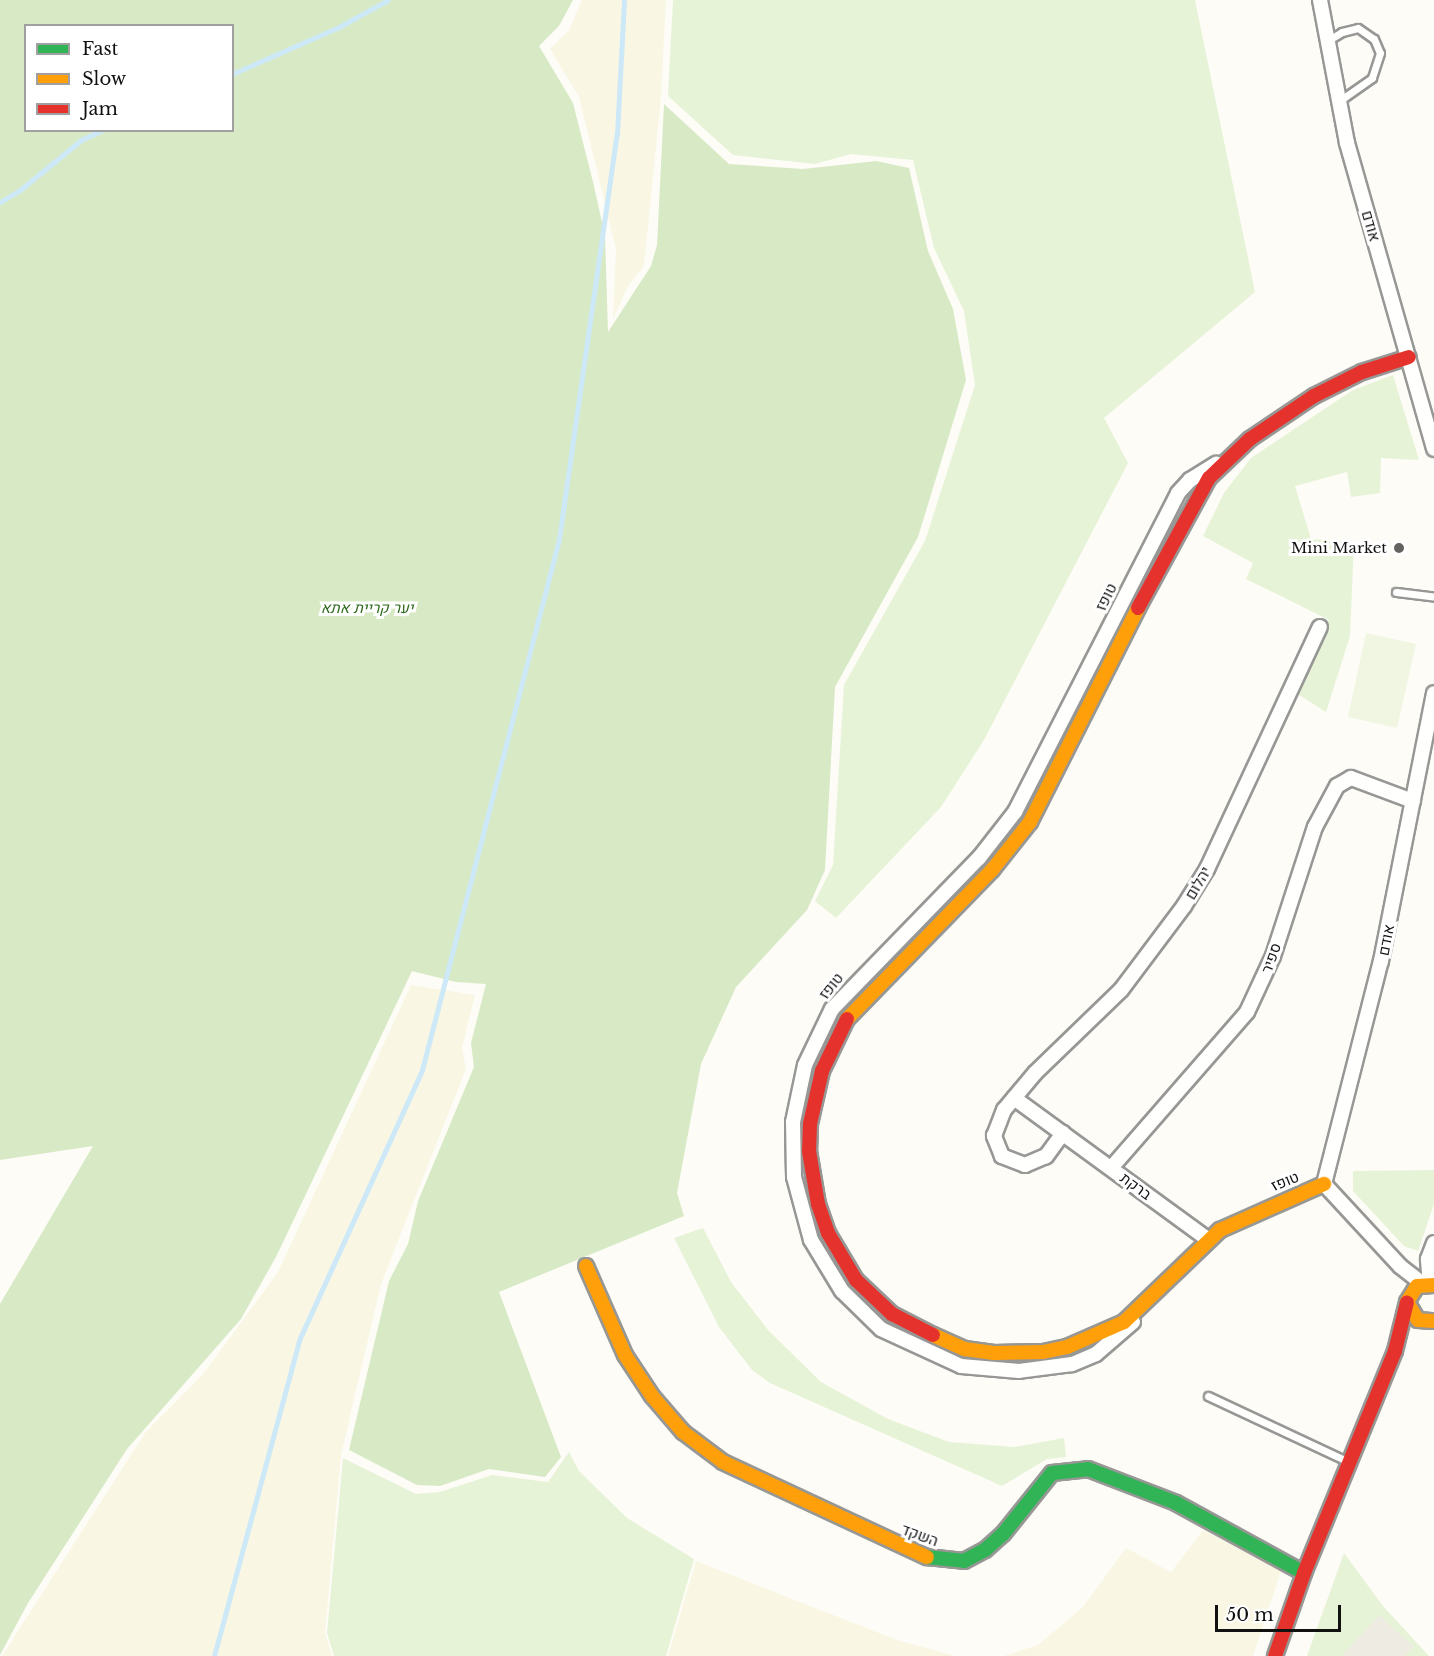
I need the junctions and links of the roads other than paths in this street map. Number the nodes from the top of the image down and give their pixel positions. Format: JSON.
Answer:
{"nodes":[{"id":1,"x":1320,"y":0,"type":"edge"},
{"id":2,"x":1326,"y":42,"type":"junction"},
{"id":3,"x":1338,"y":102,"type":"junction"},
{"id":4,"x":1408,"y":357,"type":"junction"},
{"id":5,"x":1434,"y":449,"type":"edge"},
{"id":6,"x":1396,"y":592,"type":"dead end"},
{"id":7,"x":1434,"y":597,"type":"edge"},
{"id":8,"x":1320,"y":627,"type":"dead end"},
{"id":9,"x":1434,"y":693,"type":"edge"},
{"id":10,"x":1413,"y":801,"type":"junction"},
{"id":11,"x":1014,"y":1098,"type":"junction"},
{"id":12,"x":1063,"y":1133,"type":"junction"},
{"id":13,"x":1111,"y":1168,"type":"junction"},
{"id":14,"x":1324,"y":1184,"type":"junction"},
{"id":15,"x":1209,"y":1240,"type":"junction"},
{"id":16,"x":1434,"y":1243,"type":"edge"},
{"id":17,"x":586,"y":1266,"type":"dead end"},
{"id":18,"x":1400,"y":1266,"type":"junction"},
{"id":19,"x":1429,"y":1284,"type":"edge"},
{"id":20,"x":1408,"y":1298,"type":"junction"},
{"id":21,"x":1429,"y":1322,"type":"edge"},
{"id":22,"x":1395,"y":1351,"type":"junction"},
{"id":23,"x":1208,"y":1396,"type":"dead end"},
{"id":24,"x":1349,"y":1462,"type":"junction"},
{"id":25,"x":1304,"y":1573,"type":"junction"},
{"id":26,"x":1275,"y":1656,"type":"edge"}],
"edges":[{"from":1,"to":2,"type":"street","name":"אודם"},
{"from":2,"to":3,"type":"street","name":"אודם"},
{"from":2,"to":3,"type":"lane"},
{"from":3,"to":4,"type":"street","name":"אודם"},
{"from":4,"to":5,"type":"street","name":"אודם"},
{"from":4,"to":15,"type":"street","name":"טופז"},
{"from":6,"to":7,"type":"lane"},
{"from":8,"to":11,"type":"street","name":"יהלום"},
{"from":9,"to":10,"type":"street","name":"אודם"},
{"from":10,"to":13,"type":"street","name":"ספיר"},
{"from":10,"to":14,"type":"street","name":"אודם"},
{"from":11,"to":12,"type":"street"},
{"from":11,"to":12,"type":"street","name":"יהלום"},
{"from":12,"to":13,"type":"street","name":"ברקת"},
{"from":13,"to":15,"type":"street","name":"ברקת"},
{"from":14,"to":15,"type":"street","name":"טופז"},
{"from":14,"to":18,"type":"street"},
{"from":16,"to":19,"type":"street"},
{"from":17,"to":25,"type":"street","name":"השקד"},
{"from":18,"to":19,"type":"street"},
{"from":18,"to":20,"type":"street"},
{"from":19,"to":20,"type":"street"},
{"from":20,"to":21,"type":"street"},
{"from":20,"to":22,"type":"street"},
{"from":21,"to":22,"type":"street"},
{"from":22,"to":24,"type":"street"},
{"from":23,"to":24,"type":"lane"},
{"from":24,"to":25,"type":"street"},
{"from":25,"to":26,"type":"street"}]}
